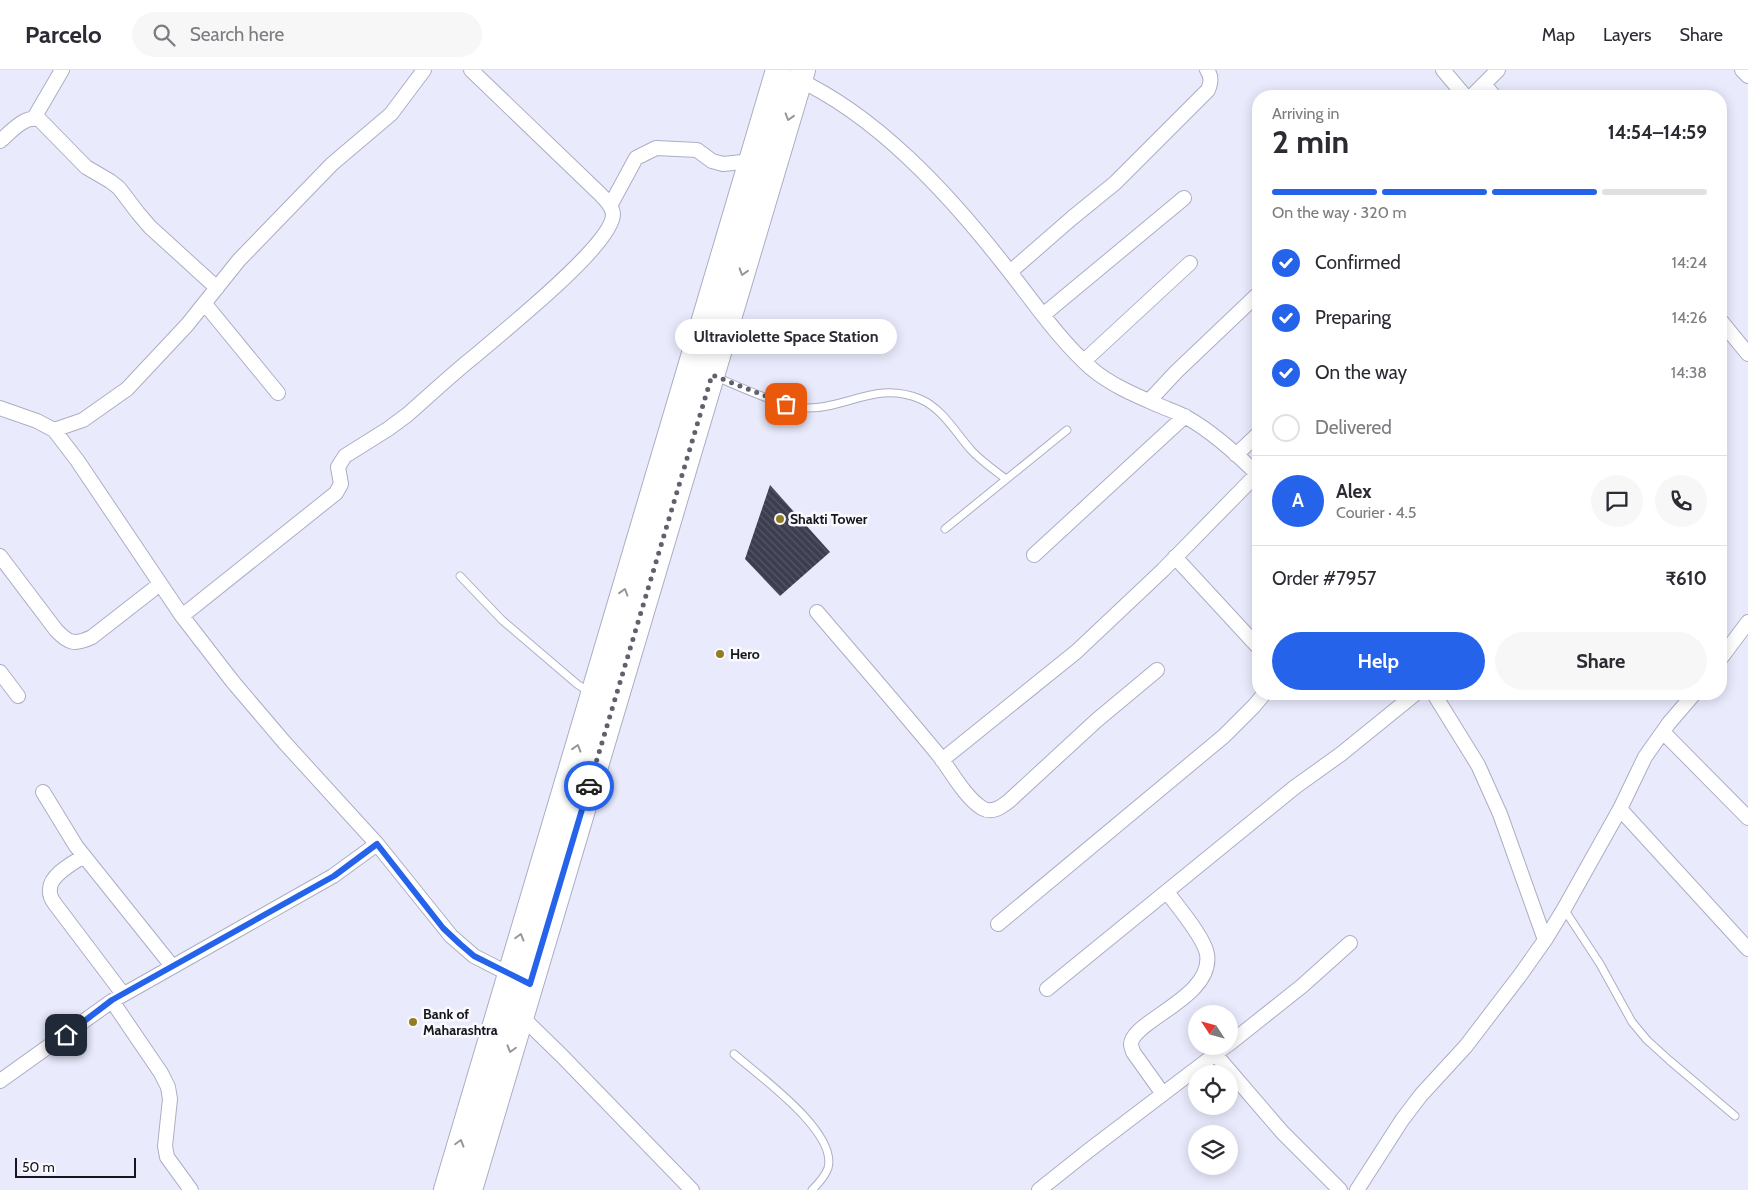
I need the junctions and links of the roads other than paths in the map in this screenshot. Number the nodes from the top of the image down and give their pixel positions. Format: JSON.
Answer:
{"nodes":[{"id":1,"x":62,"y":70,"type":"edge"},
{"id":2,"x":470,"y":70,"type":"edge"},
{"id":3,"x":778,"y":70,"type":"edge"},
{"id":4,"x":1207,"y":70,"type":"edge"},
{"id":5,"x":1443,"y":70,"type":"edge"},
{"id":6,"x":1498,"y":70,"type":"edge"},
{"id":7,"x":1742,"y":70,"type":"edge"},
{"id":8,"x":417,"y":72,"type":"edge"},
{"id":9,"x":802,"y":75,"type":"edge"},
{"id":10,"x":1748,"y":76,"type":"edge"},
{"id":11,"x":1484,"y":84,"type":"junction"},
{"id":12,"x":1460,"y":90,"type":"edge"},
{"id":13,"x":1478,"y":90,"type":"edge"},
{"id":14,"x":1489,"y":90,"type":"edge"},
{"id":15,"x":34,"y":118,"type":"junction"},
{"id":16,"x":0,"y":141,"type":"edge"},
{"id":17,"x":752,"y":161,"type":"junction"},
{"id":18,"x":1184,"y":198,"type":"dead end"},
{"id":19,"x":610,"y":206,"type":"junction"},
{"id":20,"x":1190,"y":263,"type":"dead end"},
{"id":21,"x":1010,"y":272,"type":"junction"},
{"id":22,"x":217,"y":288,"type":"junction"},
{"id":23,"x":1252,"y":300,"type":"edge"},
{"id":24,"x":206,"y":304,"type":"junction"},
{"id":25,"x":1043,"y":315,"type":"junction"},
{"id":26,"x":1727,"y":328,"type":"edge"},
{"id":27,"x":1748,"y":354,"type":"edge"},
{"id":28,"x":1084,"y":361,"type":"junction"},
{"id":29,"x":712,"y":375,"type":"junction"},
{"id":30,"x":278,"y":393,"type":"dead end"},
{"id":31,"x":1149,"y":401,"type":"junction"},
{"id":32,"x":0,"y":408,"type":"edge"},
{"id":33,"x":1185,"y":416,"type":"junction"},
{"id":34,"x":54,"y":430,"type":"junction"},
{"id":35,"x":1067,"y":430,"type":"dead end"},
{"id":36,"x":1252,"y":440,"type":"edge"},
{"id":37,"x":1236,"y":455,"type":"junction"},
{"id":38,"x":1252,"y":470,"type":"edge"},
{"id":39,"x":1006,"y":480,"type":"junction"},
{"id":40,"x":1252,"y":481,"type":"edge"},
{"id":41,"x":945,"y":529,"type":"dead end"},
{"id":42,"x":1034,"y":555,"type":"dead end"},
{"id":43,"x":0,"y":556,"type":"edge"},
{"id":44,"x":1175,"y":557,"type":"junction"},
{"id":45,"x":460,"y":576,"type":"dead end"},
{"id":46,"x":160,"y":584,"type":"junction"},
{"id":47,"x":816,"y":612,"type":"dead end"},
{"id":48,"x":182,"y":616,"type":"junction"},
{"id":49,"x":1748,"y":622,"type":"edge"},
{"id":50,"x":1252,"y":640,"type":"edge"},
{"id":51,"x":1727,"y":650,"type":"edge"},
{"id":52,"x":1157,"y":670,"type":"dead end"},
{"id":53,"x":0,"y":672,"type":"edge"},
{"id":54,"x":18,"y":696,"type":"dead end"},
{"id":55,"x":1259,"y":700,"type":"edge"},
{"id":56,"x":1408,"y":700,"type":"edge"},
{"id":57,"x":1438,"y":700,"type":"edge"},
{"id":58,"x":1686,"y":700,"type":"edge"},
{"id":59,"x":603,"y":701,"type":"junction"},
{"id":60,"x":1663,"y":732,"type":"junction"},
{"id":61,"x":942,"y":760,"type":"junction"},
{"id":62,"x":43,"y":792,"type":"dead end"},
{"id":63,"x":1620,"y":809,"type":"junction"},
{"id":64,"x":1748,"y":818,"type":"edge"},
{"id":65,"x":377,"y":844,"type":"junction"},
{"id":66,"x":84,"y":856,"type":"junction"},
{"id":67,"x":1167,"y":892,"type":"junction"},
{"id":68,"x":1564,"y":909,"type":"junction"},
{"id":69,"x":998,"y":924,"type":"dead end"},
{"id":70,"x":1545,"y":940,"type":"junction"},
{"id":71,"x":1350,"y":943,"type":"dead end"},
{"id":72,"x":1748,"y":949,"type":"edge"},
{"id":73,"x":172,"y":966,"type":"junction"},
{"id":74,"x":520,"y":979,"type":"junction"},
{"id":75,"x":1047,"y":989,"type":"dead end"},
{"id":76,"x":117,"y":997,"type":"junction"},
{"id":77,"x":521,"y":1016,"type":"junction"},
{"id":78,"x":1238,"y":1036,"type":"edge"},
{"id":79,"x":734,"y":1054,"type":"dead end"},
{"id":80,"x":1214,"y":1055,"type":"edge"},
{"id":81,"x":1228,"y":1055,"type":"edge"},
{"id":82,"x":0,"y":1081,"type":"edge"},
{"id":83,"x":1163,"y":1094,"type":"junction"},
{"id":84,"x":1734,"y":1116,"type":"dead end"},
{"id":85,"x":191,"y":1190,"type":"edge"},
{"id":86,"x":446,"y":1190,"type":"edge"},
{"id":87,"x":470,"y":1190,"type":"edge"},
{"id":88,"x":692,"y":1190,"type":"edge"},
{"id":89,"x":812,"y":1190,"type":"edge"},
{"id":90,"x":1039,"y":1190,"type":"edge"},
{"id":91,"x":1340,"y":1190,"type":"edge"},
{"id":92,"x":1357,"y":1190,"type":"edge"}],
"edges":[{"from":1,"to":15,"type":"street"},
{"from":2,"to":19,"type":"street"},
{"from":3,"to":9,"type":"street"},
{"from":3,"to":17,"type":"highway"},
{"from":4,"to":21,"type":"street"},
{"from":5,"to":12,"type":"street"},
{"from":6,"to":11,"type":"street"},
{"from":7,"to":10,"type":"street"},
{"from":8,"to":22,"type":"street"},
{"from":9,"to":21,"type":"street"},
{"from":9,"to":29,"type":"highway","one_way":true},
{"from":11,"to":13,"type":"street"},
{"from":11,"to":14,"type":"street"},
{"from":15,"to":16,"type":"street"},
{"from":15,"to":22,"type":"street"},
{"from":17,"to":19,"type":"street"},
{"from":59,"to":17,"type":"highway","one_way":true},
{"from":18,"to":25,"type":"street"},
{"from":19,"to":48,"type":"street"},
{"from":20,"to":28,"type":"street"},
{"from":21,"to":25,"type":"street"},
{"from":22,"to":24,"type":"street"},
{"from":23,"to":31,"type":"street"},
{"from":24,"to":30,"type":"street"},
{"from":24,"to":34,"type":"street"},
{"from":25,"to":28,"type":"street"},
{"from":26,"to":27,"type":"street"},
{"from":28,"to":31,"type":"street"},
{"from":29,"to":39,"type":"lane"},
{"from":29,"to":59,"type":"highway"},
{"from":31,"to":33,"type":"street"},
{"from":32,"to":34,"type":"street"},
{"from":33,"to":37,"type":"street"},
{"from":33,"to":42,"type":"street"},
{"from":34,"to":46,"type":"street"},
{"from":35,"to":39,"type":"lane"},
{"from":36,"to":37,"type":"street"},
{"from":37,"to":38,"type":"street"},
{"from":39,"to":41,"type":"lane"},
{"from":40,"to":44,"type":"street"},
{"from":43,"to":46,"type":"street"},
{"from":44,"to":50,"type":"street"},
{"from":44,"to":61,"type":"street"},
{"from":45,"to":59,"type":"lane"},
{"from":46,"to":48,"type":"street"},
{"from":47,"to":61,"type":"street"},
{"from":48,"to":65,"type":"street"},
{"from":49,"to":51,"type":"street"},
{"from":52,"to":61,"type":"street"},
{"from":53,"to":54,"type":"street"},
{"from":55,"to":69,"type":"street"},
{"from":56,"to":67,"type":"street"},
{"from":57,"to":70,"type":"street"},
{"from":58,"to":60,"type":"street"},
{"from":59,"to":74,"type":"highway"},
{"from":60,"to":63,"type":"street"},
{"from":60,"to":64,"type":"street"},
{"from":62,"to":66,"type":"street"},
{"from":63,"to":68,"type":"street"},
{"from":63,"to":72,"type":"street"},
{"from":65,"to":73,"type":"street"},
{"from":65,"to":74,"type":"street"},
{"from":66,"to":73,"type":"street"},
{"from":66,"to":76,"type":"street"},
{"from":67,"to":75,"type":"street"},
{"from":67,"to":83,"type":"street"},
{"from":68,"to":70,"type":"street"},
{"from":68,"to":84,"type":"lane"},
{"from":70,"to":92,"type":"street"},
{"from":71,"to":78,"type":"street"},
{"from":73,"to":76,"type":"street"},
{"from":74,"to":77,"type":"highway"},
{"from":86,"to":74,"type":"highway","one_way":true},
{"from":76,"to":82,"type":"street"},
{"from":76,"to":85,"type":"street"},
{"from":77,"to":87,"type":"highway","one_way":true},
{"from":77,"to":88,"type":"street"},
{"from":79,"to":89,"type":"lane"},
{"from":80,"to":83,"type":"street"},
{"from":81,"to":91,"type":"street"},
{"from":83,"to":90,"type":"street"}]}
